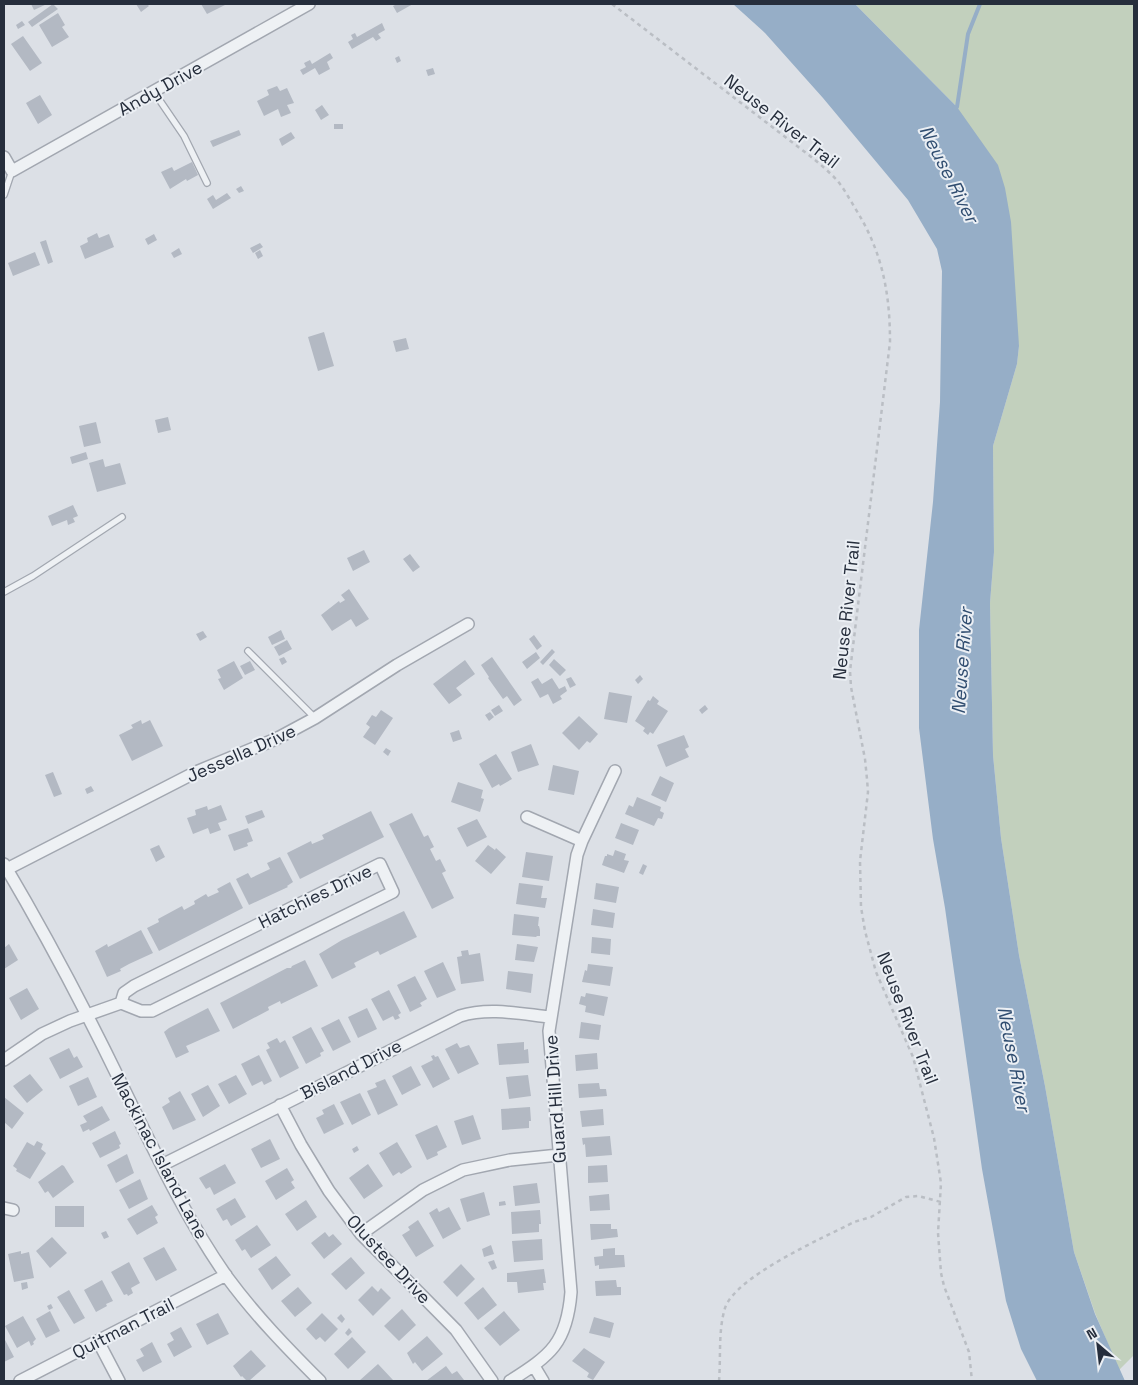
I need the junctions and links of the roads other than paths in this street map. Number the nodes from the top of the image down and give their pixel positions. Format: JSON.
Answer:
{"nodes":[{"id":1,"x":309,"y":4,"type":"edge"},
{"id":2,"x":154,"y":92,"type":"junction"},
{"id":3,"x":4,"y":157,"type":"edge"},
{"id":4,"x":12,"y":171,"type":"junction"},
{"id":5,"x":207,"y":183,"type":"dead end"},
{"id":6,"x":4,"y":195,"type":"edge"},
{"id":7,"x":122,"y":518,"type":"dead end"},
{"id":8,"x":4,"y":592,"type":"edge"},
{"id":9,"x":468,"y":624,"type":"dead end"},
{"id":10,"x":248,"y":651,"type":"dead end"},
{"id":11,"x":316,"y":718,"type":"junction"},
{"id":12,"x":615,"y":770,"type":"dead end"},
{"id":13,"x":527,"y":817,"type":"dead end"},
{"id":14,"x":582,"y":841,"type":"junction"},
{"id":15,"x":5,"y":866,"type":"edge"},
{"id":16,"x":121,"y":1003,"type":"junction"},
{"id":17,"x":88,"y":1014,"type":"junction"},
{"id":18,"x":550,"y":1017,"type":"junction"},
{"id":19,"x":4,"y":1060,"type":"edge"},
{"id":20,"x":280,"y":1105,"type":"junction"},
{"id":21,"x":559,"y":1154,"type":"junction"},
{"id":22,"x":162,"y":1165,"type":"junction"},
{"id":23,"x":361,"y":1234,"type":"junction"},
{"id":24,"x":226,"y":1275,"type":"junction"},
{"id":25,"x":98,"y":1341,"type":"junction"},
{"id":26,"x":534,"y":1366,"type":"junction"},
{"id":27,"x":20,"y":1381,"type":"edge"},
{"id":28,"x":119,"y":1381,"type":"edge"},
{"id":29,"x":320,"y":1381,"type":"edge"},
{"id":30,"x":492,"y":1381,"type":"edge"},
{"id":31,"x":510,"y":1381,"type":"edge"},
{"id":32,"x":543,"y":1381,"type":"edge"}],
"edges":[{"from":1,"to":2,"type":"street","name":"Andy Drive"},
{"from":2,"to":4,"type":"street","name":"Andy Drive"},
{"from":2,"to":5,"type":"lane"},
{"from":3,"to":4,"type":"street"},
{"from":4,"to":6,"type":"lane"},
{"from":7,"to":8,"type":"lane"},
{"from":9,"to":11,"type":"street","name":"Jessella Drive"},
{"from":10,"to":11,"type":"lane"},
{"from":11,"to":15,"type":"street","name":"Jessella Drive"},
{"from":12,"to":14,"type":"street","name":"Guard Hill Drive"},
{"from":13,"to":14,"type":"street"},
{"from":14,"to":18,"type":"street","name":"Guard Hill Drive"},
{"from":15,"to":17,"type":"street","name":"Mackinac Island Lane"},
{"from":16,"to":16,"type":"street","name":"Hatchies Drive"},
{"from":16,"to":17,"type":"street"},
{"from":17,"to":19,"type":"street"},
{"from":17,"to":22,"type":"street","name":"Mackinac Island Lane"},
{"from":18,"to":20,"type":"street","name":"Bisland Drive"},
{"from":18,"to":21,"type":"street","name":"Guard Hill Drive"},
{"from":20,"to":22,"type":"street","name":"Bisland Drive"},
{"from":20,"to":23,"type":"street","name":"Olustee Drive"},
{"from":21,"to":23,"type":"street"},
{"from":21,"to":26,"type":"street","name":"Guard Hill Drive"},
{"from":22,"to":24,"type":"street","name":"Mackinac Island Lane"},
{"from":23,"to":30,"type":"street","name":"Olustee Drive"},
{"from":24,"to":25,"type":"street","name":"Quitman Trail"},
{"from":24,"to":29,"type":"street","name":"Mackinac Island Lane"},
{"from":25,"to":27,"type":"street","name":"Quitman Trail"},
{"from":25,"to":28,"type":"street"},
{"from":26,"to":31,"type":"street","name":"Guard Hill Drive"},
{"from":26,"to":32,"type":"street"}]}
